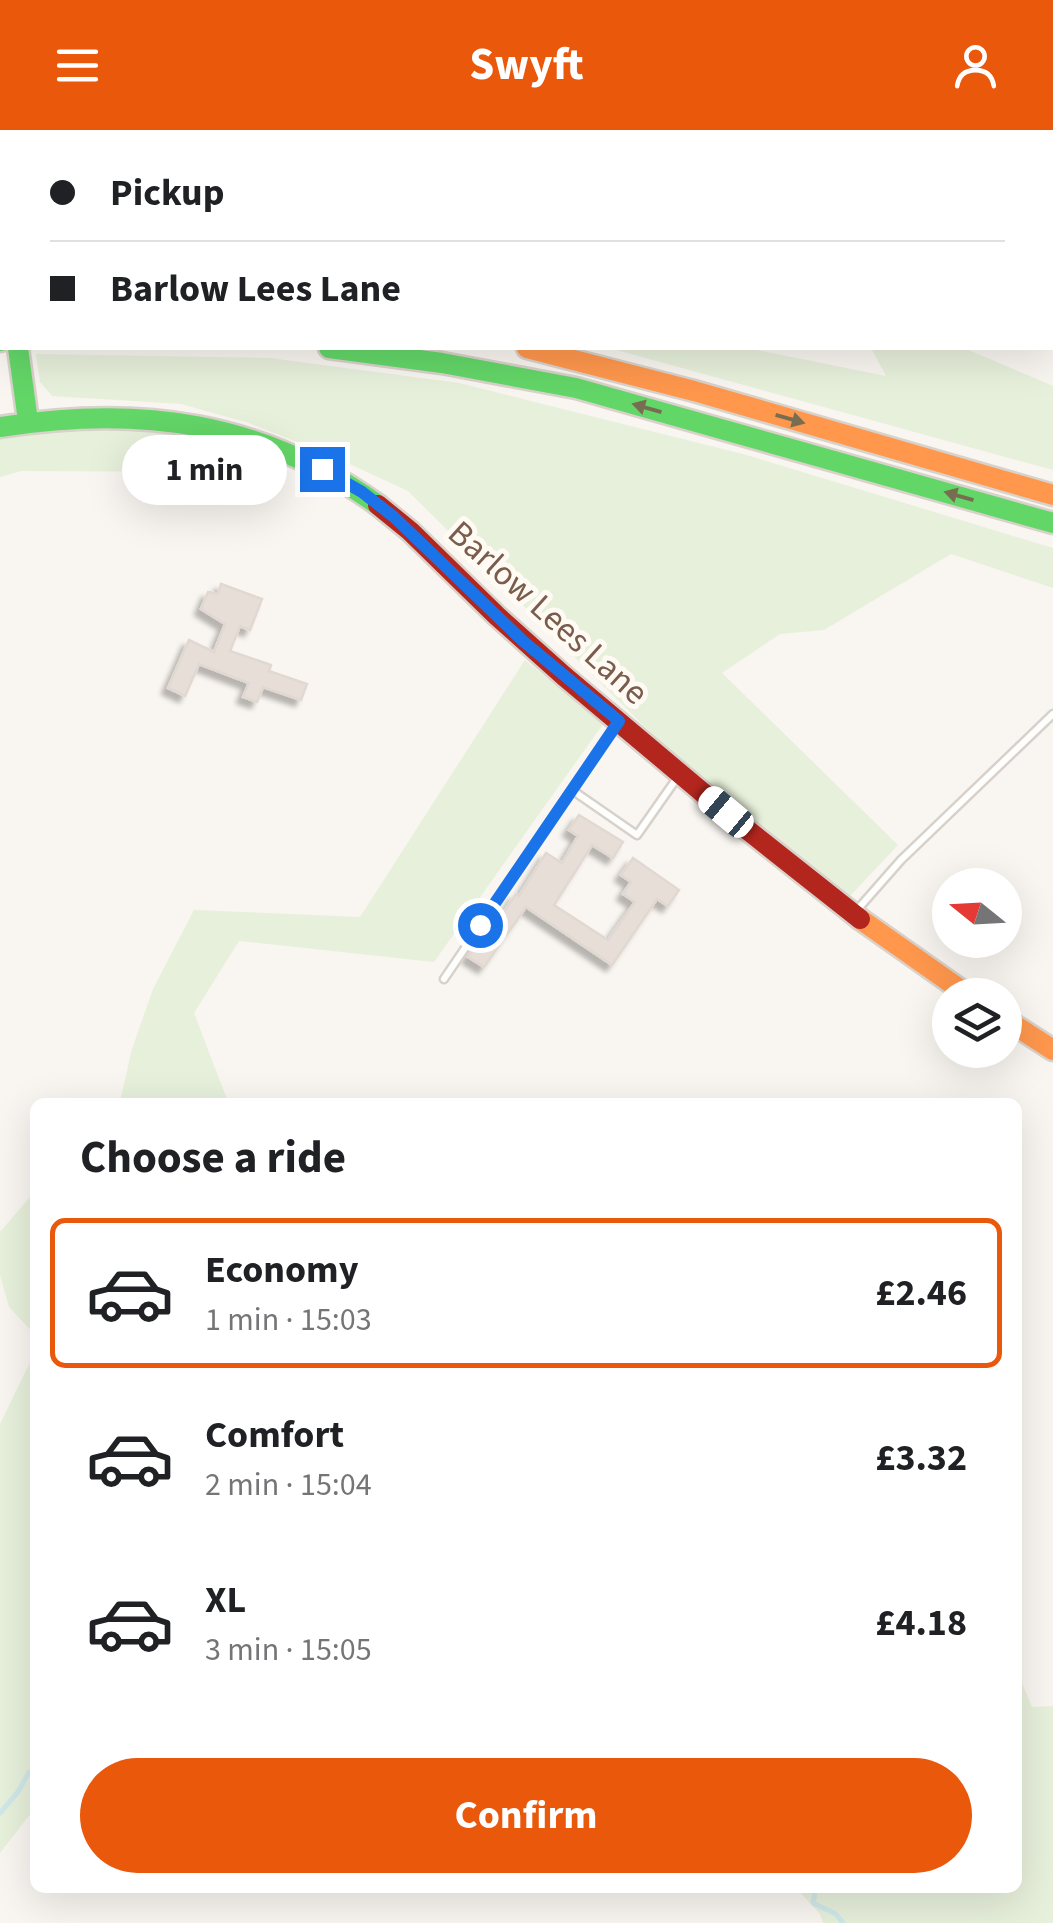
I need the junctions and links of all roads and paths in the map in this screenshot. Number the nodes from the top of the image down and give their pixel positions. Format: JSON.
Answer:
{"nodes":[{"id":1,"x":18,"y":350,"type":"edge"},
{"id":2,"x":345,"y":350,"type":"edge"},
{"id":3,"x":534,"y":350,"type":"edge"},
{"id":4,"x":28,"y":421,"type":"junction"},
{"id":5,"x":0,"y":427,"type":"edge"},
{"id":6,"x":1053,"y":495,"type":"edge"},
{"id":7,"x":1053,"y":524,"type":"edge"},
{"id":8,"x":1053,"y":714,"type":"edge"},
{"id":9,"x":619,"y":721,"type":"junction"},
{"id":10,"x":680,"y":773,"type":"junction"},
{"id":11,"x":572,"y":790,"type":"junction"},
{"id":12,"x":852,"y":914,"type":"junction"},
{"id":13,"x":944,"y":978,"type":"edge"},
{"id":14,"x":444,"y":979,"type":"dead end"},
{"id":15,"x":1022,"y":1030,"type":"edge"},
{"id":16,"x":1053,"y":1050,"type":"edge"}],
"edges":[{"from":1,"to":4,"type":"main road"},
{"from":7,"to":2,"type":"main road","one_way":true},
{"from":3,"to":6,"type":"main road","one_way":true},
{"from":4,"to":5,"type":"main road","name":"Barlow Lees Lane"},
{"from":4,"to":9,"type":"main road","name":"Barlow Lees Lane"},
{"from":8,"to":12,"type":"lane"},
{"from":9,"to":10,"type":"main road","name":"Barlow Lees Lane"},
{"from":9,"to":11,"type":"lane"},
{"from":10,"to":11,"type":"lane"},
{"from":10,"to":12,"type":"main road","name":"Barlow Lees Lane"},
{"from":11,"to":14,"type":"lane"},
{"from":12,"to":13,"type":"main road","name":"Barlow Lees Lane"},
{"from":15,"to":16,"type":"main road"}]}
